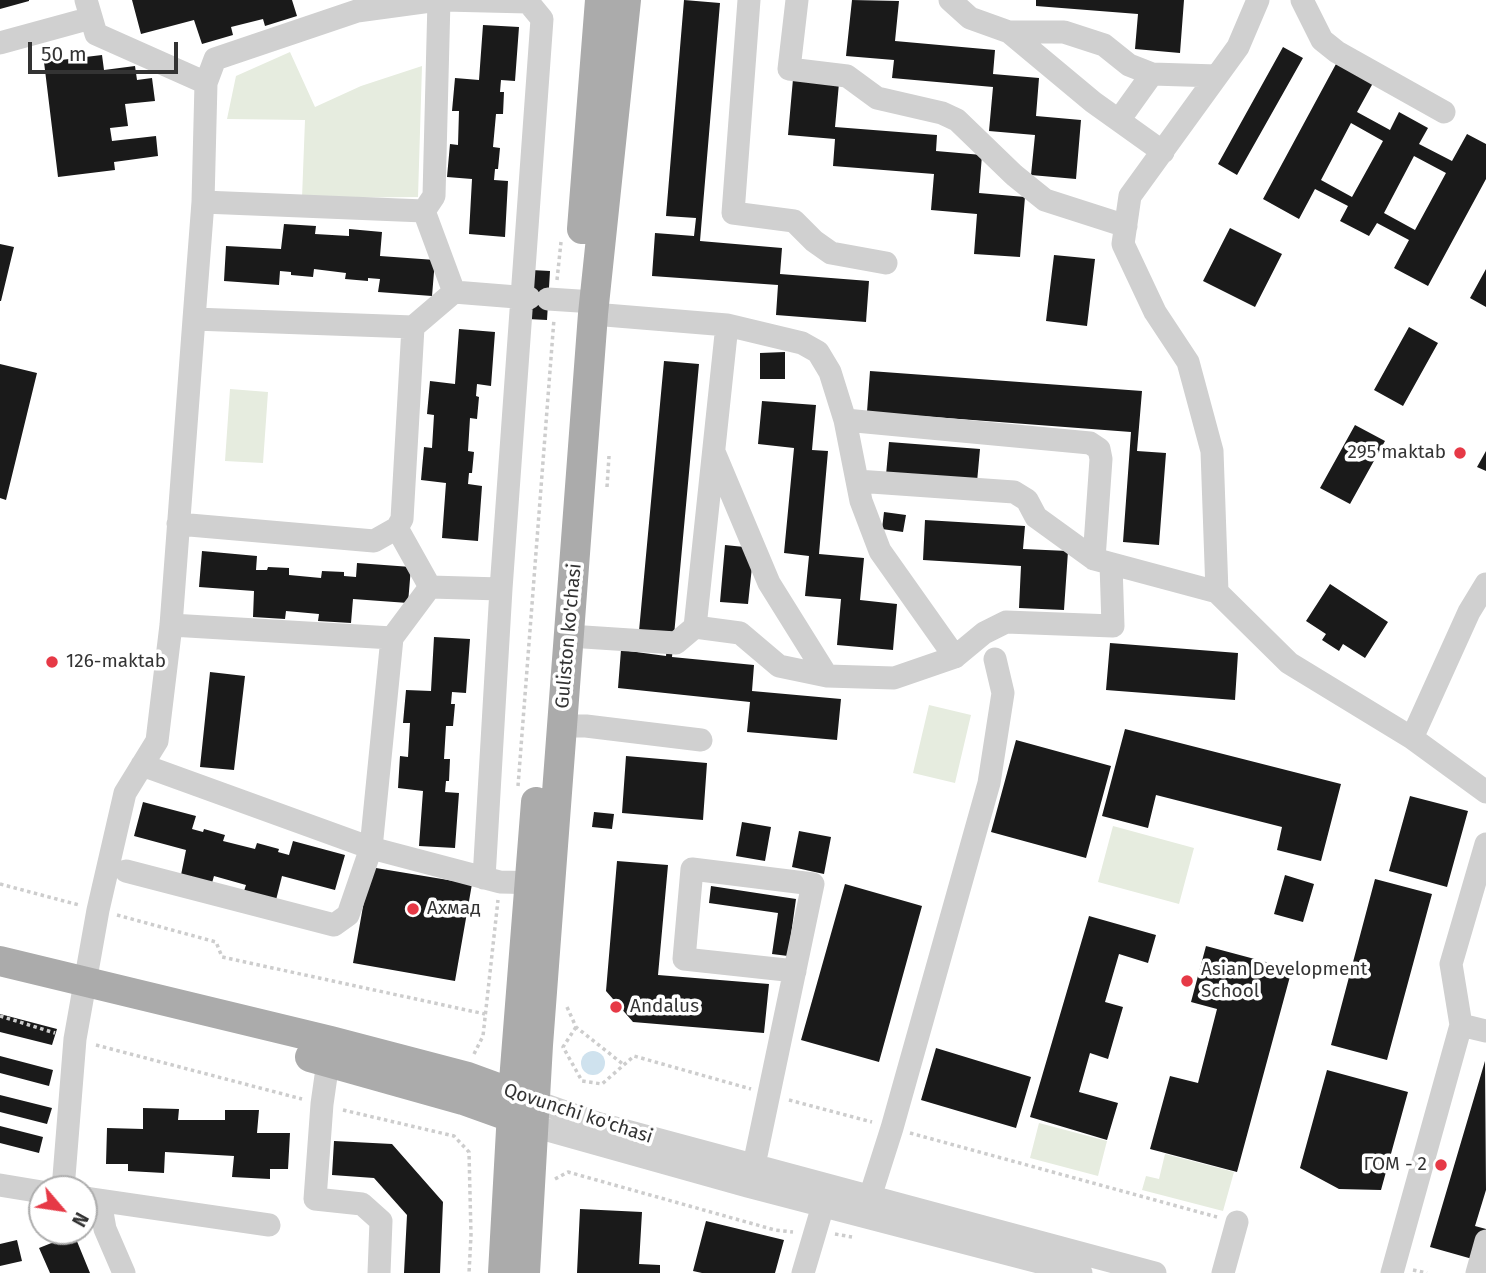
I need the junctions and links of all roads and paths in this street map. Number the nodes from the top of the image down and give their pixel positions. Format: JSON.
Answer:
{"nodes":[{"id":1,"x":440,"y":0,"type":"edge"},
{"id":2,"x":600,"y":0,"type":"edge"},
{"id":3,"x":626,"y":0,"type":"edge"},
{"id":4,"x":749,"y":0,"type":"edge"},
{"id":5,"x":797,"y":0,"type":"edge"},
{"id":6,"x":950,"y":0,"type":"edge"},
{"id":7,"x":1258,"y":0,"type":"edge"},
{"id":8,"x":1302,"y":0,"type":"edge"},
{"id":9,"x":89,"y":9,"type":"edge"},
{"id":10,"x":1009,"y":32,"type":"junction"},
{"id":11,"x":0,"y":43,"type":"edge"},
{"id":12,"x":1152,"y":74,"type":"junction"},
{"id":13,"x":1217,"y":76,"type":"junction"},
{"id":14,"x":206,"y":82,"type":"junction"},
{"id":15,"x":1444,"y":112,"type":"dead end"},
{"id":16,"x":1119,"y":120,"type":"junction"},
{"id":17,"x":1163,"y":152,"type":"junction"},
{"id":18,"x":203,"y":202,"type":"junction"},
{"id":19,"x":424,"y":211,"type":"junction"},
{"id":20,"x":1126,"y":226,"type":"junction"},
{"id":21,"x":886,"y":263,"type":"dead end"},
{"id":22,"x":454,"y":292,"type":"junction"},
{"id":23,"x":560,"y":302,"type":"junction"},
{"id":24,"x":194,"y":319,"type":"junction"},
{"id":25,"x":726,"y":325,"type":"junction"},
{"id":26,"x":413,"y":327,"type":"junction"},
{"id":27,"x":845,"y":420,"type":"junction"},
{"id":28,"x":714,"y":452,"type":"junction"},
{"id":29,"x":609,"y":456,"type":"dead end"},
{"id":30,"x":858,"y":481,"type":"junction"},
{"id":31,"x":606,"y":496,"type":"dead end"},
{"id":32,"x":178,"y":524,"type":"junction"},
{"id":33,"x":397,"y":528,"type":"junction"},
{"id":34,"x":1103,"y":561,"type":"junction"},
{"id":35,"x":1486,"y":584,"type":"edge"},
{"id":36,"x":430,"y":587,"type":"junction"},
{"id":37,"x":501,"y":589,"type":"junction"},
{"id":38,"x":1217,"y":593,"type":"junction"},
{"id":39,"x":171,"y":625,"type":"junction"},
{"id":40,"x":695,"y":627,"type":"junction"},
{"id":41,"x":569,"y":636,"type":"junction"},
{"id":42,"x":392,"y":638,"type":"junction"},
{"id":43,"x":955,"y":657,"type":"junction"},
{"id":44,"x":995,"y":659,"type":"dead end"},
{"id":45,"x":827,"y":676,"type":"junction"},
{"id":46,"x":562,"y":726,"type":"junction"},
{"id":47,"x":1412,"y":738,"type":"junction"},
{"id":48,"x":701,"y":740,"type":"dead end"},
{"id":49,"x":142,"y":765,"type":"junction"},
{"id":50,"x":518,"y":787,"type":"dead end"},
{"id":51,"x":1486,"y":792,"type":"edge"},
{"id":52,"x":1486,"y":844,"type":"edge"},
{"id":53,"x":371,"y":848,"type":"junction"},
{"id":54,"x":126,"y":871,"type":"dead end"},
{"id":55,"x":492,"y":880,"type":"junction"},
{"id":56,"x":540,"y":883,"type":"junction"},
{"id":57,"x":0,"y":884,"type":"edge"},
{"id":58,"x":98,"y":910,"type":"junction"},
{"id":59,"x":0,"y":961,"type":"edge"},
{"id":60,"x":794,"y":971,"type":"junction"},
{"id":61,"x":0,"y":981,"type":"edge"},
{"id":62,"x":83,"y":991,"type":"junction"},
{"id":63,"x":567,"y":997,"type":"dead end"},
{"id":64,"x":485,"y":1014,"type":"junction"},
{"id":65,"x":0,"y":1016,"type":"edge"},
{"id":66,"x":1461,"y":1025,"type":"junction"},
{"id":67,"x":1486,"y":1031,"type":"edge"},
{"id":68,"x":75,"y":1039,"type":"junction"},
{"id":69,"x":329,"y":1051,"type":"junction"},
{"id":70,"x":471,"y":1062,"type":"dead end"},
{"id":71,"x":624,"y":1065,"type":"dead end"},
{"id":72,"x":322,"y":1104,"type":"junction"},
{"id":73,"x":523,"y":1109,"type":"junction"},
{"id":74,"x":754,"y":1165,"type":"junction"},
{"id":75,"x":64,"y":1175,"type":"edge"},
{"id":76,"x":553,"y":1180,"type":"dead end"},
{"id":77,"x":0,"y":1185,"type":"edge"},
{"id":78,"x":28,"y":1190,"type":"edge"},
{"id":79,"x":825,"y":1196,"type":"junction"},
{"id":80,"x":870,"y":1197,"type":"junction"},
{"id":81,"x":98,"y":1201,"type":"edge"},
{"id":82,"x":98,"y":1213,"type":"edge"},
{"id":83,"x":1237,"y":1222,"type":"dead end"},
{"id":84,"x":269,"y":1225,"type":"dead end"},
{"id":85,"x":815,"y":1233,"type":"junction"},
{"id":86,"x":858,"y":1238,"type":"dead end"},
{"id":87,"x":1486,"y":1241,"type":"edge"},
{"id":88,"x":1084,"y":1267,"type":"edge"},
{"id":89,"x":124,"y":1273,"type":"edge"},
{"id":90,"x":379,"y":1273,"type":"edge"},
{"id":91,"x":469,"y":1273,"type":"edge"},
{"id":92,"x":503,"y":1273,"type":"edge"},
{"id":93,"x":524,"y":1273,"type":"edge"},
{"id":94,"x":803,"y":1273,"type":"edge"},
{"id":95,"x":1155,"y":1273,"type":"edge"},
{"id":96,"x":1223,"y":1273,"type":"edge"},
{"id":97,"x":1392,"y":1273,"type":"edge"},
{"id":98,"x":1477,"y":1273,"type":"edge"}],
"edges":[{"from":1,"to":14,"type":"street"},
{"from":1,"to":19,"type":"street"},
{"from":1,"to":23,"type":"street"},
{"from":2,"to":23,"type":"main road","name":"Guliston ko'chasi"},
{"from":3,"to":23,"type":"main road","name":"Guliston ko'chasi"},
{"from":4,"to":21,"type":"street"},
{"from":5,"to":20,"type":"street"},
{"from":6,"to":10,"type":"street"},
{"from":7,"to":13,"type":"street"},
{"from":8,"to":15,"type":"street"},
{"from":9,"to":11,"type":"street"},
{"from":9,"to":14,"type":"street"},
{"from":10,"to":12,"type":"street"},
{"from":10,"to":16,"type":"street"},
{"from":12,"to":13,"type":"street"},
{"from":12,"to":16,"type":"street"},
{"from":13,"to":17,"type":"street"},
{"from":14,"to":18,"type":"street"},
{"from":16,"to":17,"type":"street"},
{"from":17,"to":20,"type":"street"},
{"from":18,"to":19,"type":"street"},
{"from":18,"to":24,"type":"street"},
{"from":19,"to":22,"type":"street"},
{"from":20,"to":38,"type":"street"},
{"from":22,"to":23,"type":"street"},
{"from":22,"to":26,"type":"street"},
{"from":23,"to":25,"type":"street"},
{"from":23,"to":37,"type":"street"},
{"from":23,"to":41,"type":"main road","name":"Guliston ko'chasi"},
{"from":23,"to":50,"type":"path"},
{"from":23,"to":56,"type":"main road","name":"Guliston ko'chasi"},
{"from":24,"to":26,"type":"street"},
{"from":24,"to":32,"type":"street"},
{"from":25,"to":27,"type":"street"},
{"from":25,"to":28,"type":"street"},
{"from":26,"to":33,"type":"street"},
{"from":27,"to":30,"type":"street"},
{"from":27,"to":34,"type":"street"},
{"from":28,"to":40,"type":"street"},
{"from":28,"to":45,"type":"street"},
{"from":29,"to":31,"type":"path"},
{"from":30,"to":34,"type":"street"},
{"from":30,"to":43,"type":"street"},
{"from":32,"to":33,"type":"street"},
{"from":32,"to":39,"type":"street"},
{"from":33,"to":36,"type":"street"},
{"from":34,"to":38,"type":"street"},
{"from":34,"to":43,"type":"street"},
{"from":35,"to":47,"type":"street"},
{"from":36,"to":37,"type":"street"},
{"from":36,"to":42,"type":"street"},
{"from":37,"to":55,"type":"street"},
{"from":38,"to":47,"type":"street"},
{"from":39,"to":42,"type":"street"},
{"from":39,"to":49,"type":"street"},
{"from":40,"to":41,"type":"street"},
{"from":40,"to":45,"type":"street"},
{"from":41,"to":46,"type":"main road","name":"Guliston ko'chasi"},
{"from":42,"to":53,"type":"street"},
{"from":43,"to":45,"type":"street"},
{"from":44,"to":80,"type":"street"},
{"from":46,"to":48,"type":"street"},
{"from":46,"to":56,"type":"main road","name":"Guliston ko'chasi"},
{"from":47,"to":51,"type":"street"},
{"from":49,"to":53,"type":"street"},
{"from":49,"to":58,"type":"street"},
{"from":52,"to":66,"type":"street"},
{"from":53,"to":54,"type":"street"},
{"from":53,"to":55,"type":"street"},
{"from":55,"to":56,"type":"street"},
{"from":55,"to":64,"type":"path"},
{"from":56,"to":73,"type":"main road","name":"Guliston ko'chasi"},
{"from":57,"to":58,"type":"path"},
{"from":58,"to":62,"type":"street"},
{"from":58,"to":64,"type":"path"},
{"from":59,"to":62,"type":"main road","name":"Qovunchi ko'chasi"},
{"from":60,"to":60,"type":"street"},
{"from":60,"to":74,"type":"street"},
{"from":61,"to":62,"type":"main road","name":"Qovunchi ko'chasi"},
{"from":62,"to":68,"type":"street"},
{"from":62,"to":69,"type":"main road","name":"Qovunchi ko'chasi"},
{"from":63,"to":71,"type":"path"},
{"from":64,"to":70,"type":"path"},
{"from":65,"to":68,"type":"path"},
{"from":66,"to":67,"type":"street"},
{"from":66,"to":97,"type":"street"},
{"from":68,"to":72,"type":"path"},
{"from":68,"to":75,"type":"street"},
{"from":69,"to":72,"type":"street"},
{"from":69,"to":73,"type":"main road","name":"Qovunchi ko'chasi"},
{"from":72,"to":90,"type":"street"},
{"from":72,"to":91,"type":"path"},
{"from":73,"to":74,"type":"street","name":"Qovunchi ko'chasi"},
{"from":73,"to":79,"type":"street","name":"Qovunchi ko'chasi"},
{"from":73,"to":92,"type":"main road","name":"Guliston ko'chasi"},
{"from":73,"to":93,"type":"main road","name":"Guliston ko'chasi"},
{"from":74,"to":79,"type":"street","name":"Qovunchi ko'chasi"},
{"from":76,"to":85,"type":"path"},
{"from":77,"to":78,"type":"street"},
{"from":79,"to":80,"type":"street","name":"Qovunchi ko'chasi"},
{"from":79,"to":85,"type":"street"},
{"from":79,"to":88,"type":"street","name":"Qovunchi ko'chasi"},
{"from":80,"to":88,"type":"street","name":"Qovunchi ko'chasi"},
{"from":81,"to":84,"type":"street"},
{"from":82,"to":89,"type":"street"},
{"from":83,"to":96,"type":"street"},
{"from":85,"to":86,"type":"path"},
{"from":85,"to":94,"type":"street"},
{"from":87,"to":98,"type":"street"},
{"from":88,"to":95,"type":"street","name":"Qovunchi ko'chasi"}]}
